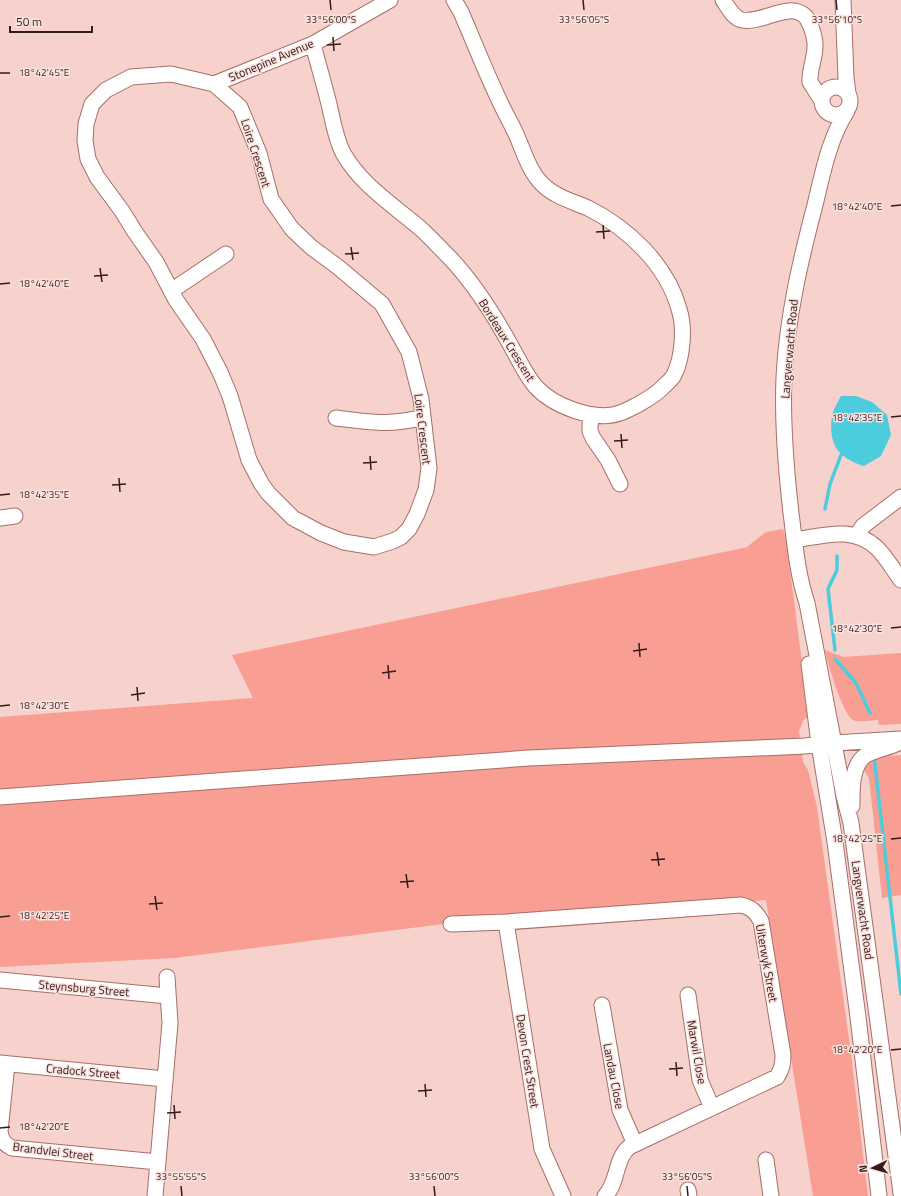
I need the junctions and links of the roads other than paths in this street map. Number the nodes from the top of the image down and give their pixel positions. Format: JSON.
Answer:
{"nodes":[{"id":1,"x":390,"y":0,"type":"edge"},
{"id":2,"x":454,"y":0,"type":"edge"},
{"id":3,"x":723,"y":0,"type":"edge"},
{"id":4,"x":843,"y":0,"type":"edge"},
{"id":5,"x":784,"y":4,"type":"edge"},
{"id":6,"x":313,"y":44,"type":"junction"},
{"id":7,"x":845,"y":56,"type":"junction"},
{"id":8,"x":214,"y":84,"type":"junction"},
{"id":9,"x":848,"y":93,"type":"junction"},
{"id":10,"x":827,"y":98,"type":"junction"},
{"id":11,"x":847,"y":111,"type":"junction"},
{"id":12,"x":830,"y":143,"type":"junction"},
{"id":13,"x":226,"y":254,"type":"dead end"},
{"id":14,"x":171,"y":292,"type":"junction"},
{"id":15,"x":592,"y":415,"type":"junction"},
{"id":16,"x":423,"y":417,"type":"junction"},
{"id":17,"x":336,"y":418,"type":"dead end"},
{"id":18,"x":620,"y":484,"type":"dead end"},
{"id":19,"x":901,"y":497,"type":"edge"},
{"id":20,"x":15,"y":516,"type":"dead end"},
{"id":21,"x":0,"y":518,"type":"edge"},
{"id":22,"x":857,"y":535,"type":"junction"},
{"id":23,"x":795,"y":540,"type":"junction"},
{"id":24,"x":901,"y":580,"type":"edge"},
{"id":25,"x":901,"y":739,"type":"edge"},
{"id":26,"x":827,"y":743,"type":"junction"},
{"id":27,"x":901,"y":743,"type":"edge"},
{"id":28,"x":0,"y":797,"type":"edge"},
{"id":29,"x":851,"y":823,"type":"junction"},
{"id":30,"x":506,"y":922,"type":"junction"},
{"id":31,"x":451,"y":924,"type":"dead end"},
{"id":32,"x":167,"y":977,"type":"dead end"},
{"id":33,"x":0,"y":980,"type":"edge"},
{"id":34,"x":688,"y":995,"type":"dead end"},
{"id":35,"x":168,"y":996,"type":"junction"},
{"id":36,"x":602,"y":1006,"type":"dead end"},
{"id":37,"x":4,"y":1064,"type":"edge"},
{"id":38,"x":165,"y":1079,"type":"junction"},
{"id":39,"x":712,"y":1108,"type":"junction"},
{"id":40,"x":635,"y":1144,"type":"junction"},
{"id":41,"x":766,"y":1160,"type":"dead end"},
{"id":42,"x":158,"y":1162,"type":"junction"},
{"id":43,"x":901,"y":1193,"type":"edge"},
{"id":44,"x":155,"y":1196,"type":"edge"},
{"id":45,"x":563,"y":1196,"type":"edge"},
{"id":46,"x":605,"y":1196,"type":"edge"},
{"id":47,"x":771,"y":1196,"type":"edge"},
{"id":48,"x":879,"y":1196,"type":"edge"}],
"edges":[{"from":1,"to":6,"type":"street","name":"Stonepine Avenue"},
{"from":2,"to":15,"type":"street","name":"Bordeaux Crescent"},
{"from":3,"to":5,"type":"street"},
{"from":4,"to":7,"type":"street"},
{"from":5,"to":10,"type":"street"},
{"from":6,"to":8,"type":"street","name":"Stonepine Avenue"},
{"from":6,"to":15,"type":"street","name":"Bordeaux Crescent"},
{"from":7,"to":9,"type":"street"},
{"from":7,"to":10,"type":"street"},
{"from":8,"to":14,"type":"street","name":"Loire Crescent"},
{"from":8,"to":16,"type":"street","name":"Loire Crescent"},
{"from":9,"to":10,"type":"street"},
{"from":9,"to":11,"type":"street"},
{"from":10,"to":11,"type":"street"},
{"from":10,"to":12,"type":"street","name":"Langverwacht Road"},
{"from":11,"to":12,"type":"street","name":"Langverwacht Road"},
{"from":12,"to":23,"type":"street","name":"Langverwacht Road"},
{"from":13,"to":14,"type":"street"},
{"from":14,"to":16,"type":"street","name":"Loire Crescent"},
{"from":15,"to":18,"type":"street"},
{"from":16,"to":17,"type":"street"},
{"from":19,"to":22,"type":"street"},
{"from":20,"to":21,"type":"street"},
{"from":22,"to":23,"type":"street"},
{"from":22,"to":24,"type":"street"},
{"from":23,"to":26,"type":"street","name":"Langverwacht Road"},
{"from":25,"to":26,"type":"street"},
{"from":26,"to":28,"type":"street"},
{"from":26,"to":29,"type":"street","name":"Langverwacht Road"},
{"from":26,"to":48,"type":"street","name":"Langverwacht Road"},
{"from":27,"to":29,"type":"street"},
{"from":29,"to":43,"type":"street","name":"Langverwacht Road"},
{"from":30,"to":31,"type":"street","name":"Uiterwyk Street"},
{"from":30,"to":39,"type":"street","name":"Uiterwyk Street"},
{"from":30,"to":45,"type":"street","name":"Devon Crest Street"},
{"from":32,"to":35,"type":"street"},
{"from":33,"to":35,"type":"street","name":"Steynsburg Street"},
{"from":34,"to":39,"type":"street","name":"Marwil Close"},
{"from":35,"to":38,"type":"street"},
{"from":36,"to":40,"type":"street","name":"Landau Close"},
{"from":37,"to":38,"type":"street","name":"Cradock Street"},
{"from":37,"to":42,"type":"street","name":"Brandvlei Street"},
{"from":38,"to":42,"type":"street"},
{"from":39,"to":40,"type":"street","name":"Uiterwyk Street"},
{"from":40,"to":46,"type":"street","name":"Uiterwyk Street"},
{"from":41,"to":47,"type":"street"},
{"from":42,"to":44,"type":"street"}]}
